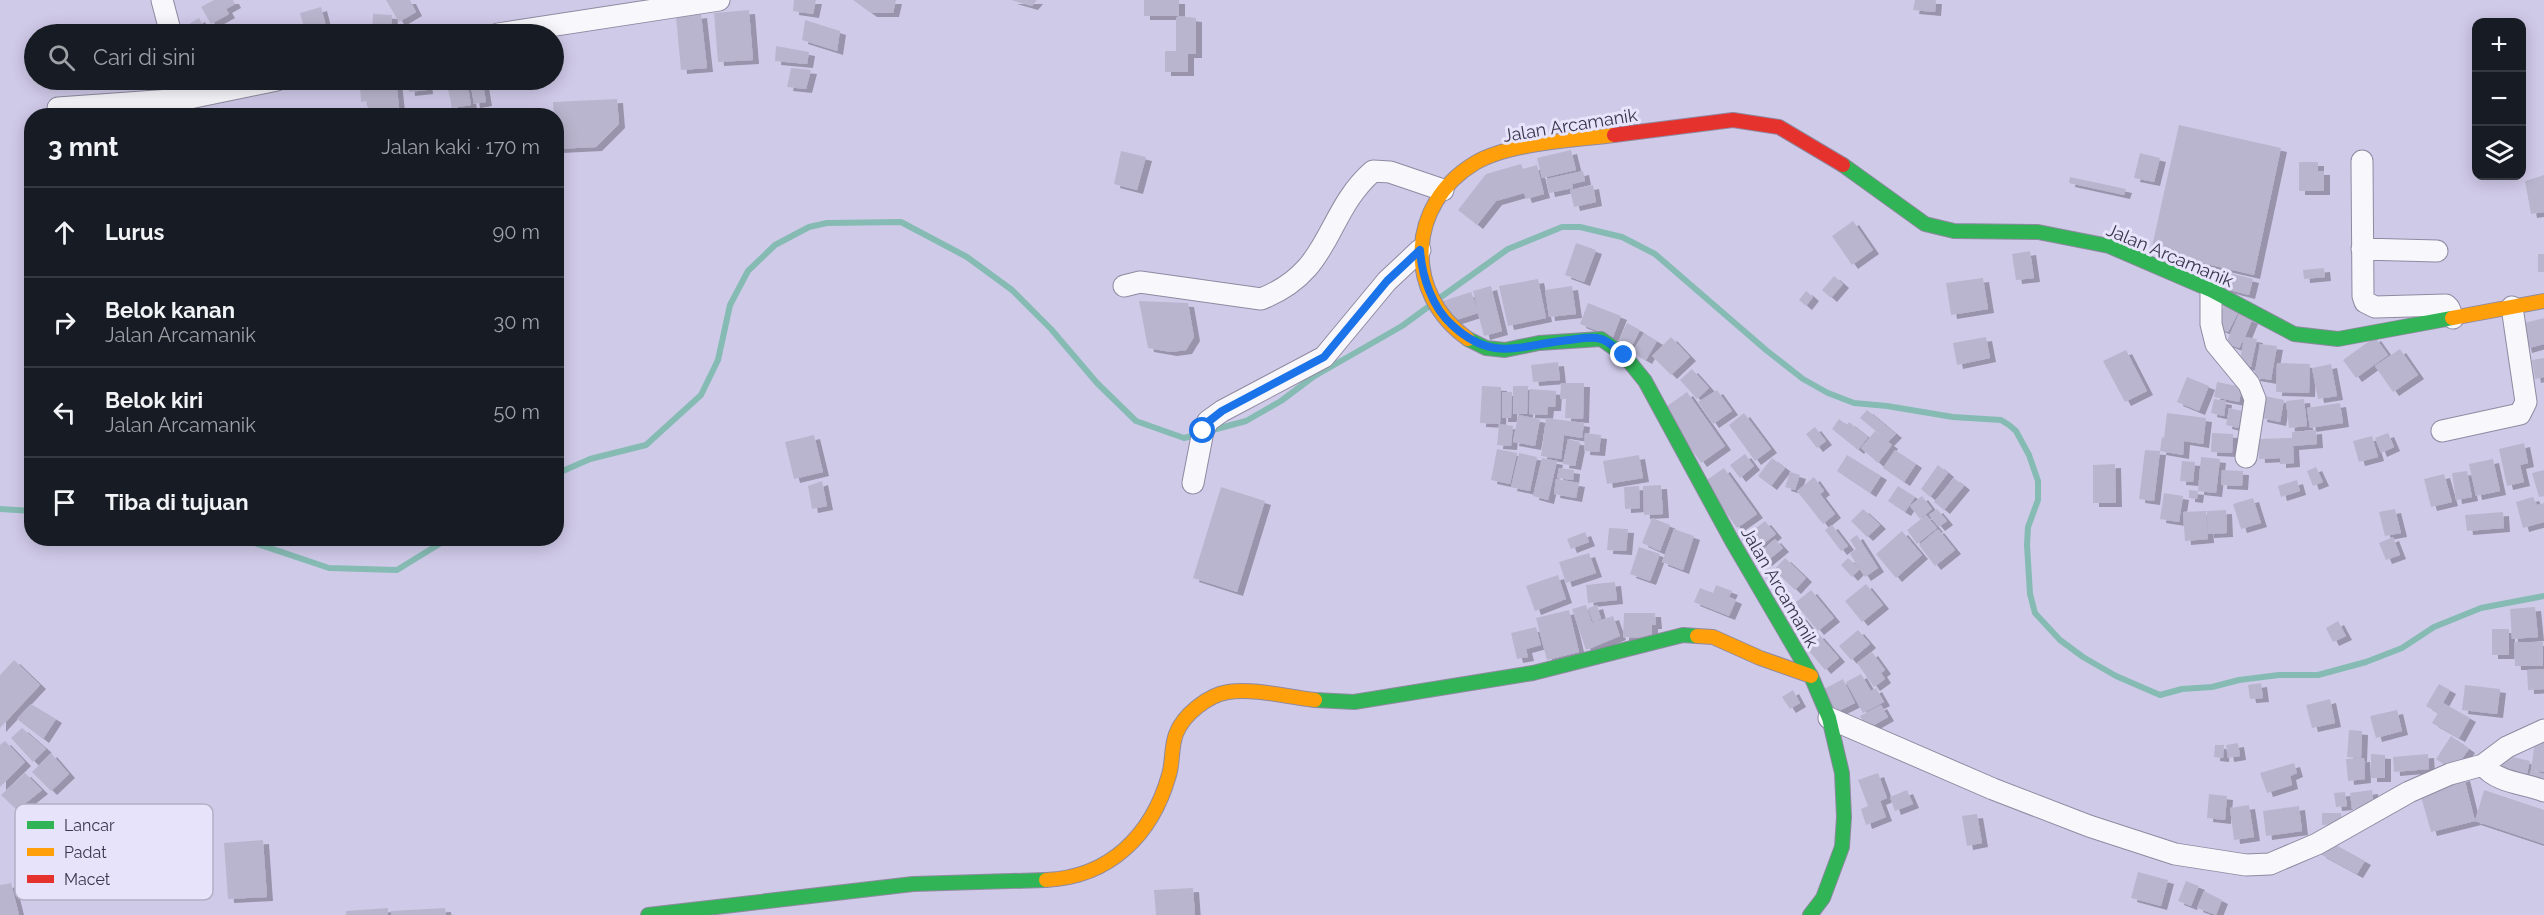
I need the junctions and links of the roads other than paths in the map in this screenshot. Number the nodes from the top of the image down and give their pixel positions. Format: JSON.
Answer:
{"nodes":[{"id":1,"x":162,"y":0,"type":"edge"},
{"id":2,"x":719,"y":0,"type":"edge"},
{"id":3,"x":168,"y":24,"type":"edge"},
{"id":4,"x":563,"y":24,"type":"edge"},
{"id":5,"x":178,"y":90,"type":"edge"},
{"id":6,"x":58,"y":108,"type":"dead end"},
{"id":7,"x":2362,"y":160,"type":"dead end"},
{"id":8,"x":1443,"y":190,"type":"junction"},
{"id":9,"x":2362,"y":249,"type":"junction"},
{"id":10,"x":1420,"y":250,"type":"junction"},
{"id":11,"x":2437,"y":251,"type":"dead end"},
{"id":12,"x":1124,"y":286,"type":"dead end"},
{"id":13,"x":2211,"y":290,"type":"junction"},
{"id":14,"x":2544,"y":302,"type":"edge"},
{"id":15,"x":2512,"y":307,"type":"junction"},
{"id":16,"x":2453,"y":318,"type":"junction"},
{"id":17,"x":2442,"y":431,"type":"dead end"},
{"id":18,"x":2246,"y":457,"type":"dead end"},
{"id":19,"x":1193,"y":483,"type":"dead end"},
{"id":20,"x":1811,"y":676,"type":"junction"},
{"id":21,"x":1829,"y":718,"type":"junction"},
{"id":22,"x":2544,"y":730,"type":"edge"},
{"id":23,"x":2483,"y":765,"type":"junction"},
{"id":24,"x":2544,"y":791,"type":"edge"},
{"id":25,"x":725,"y":910,"type":"edge"},
{"id":26,"x":648,"y":915,"type":"edge"},
{"id":27,"x":1810,"y":915,"type":"edge"}],
"edges":[{"from":1,"to":3,"type":"street"},
{"from":2,"to":4,"type":"street"},
{"from":5,"to":6,"type":"street"},
{"from":7,"to":9,"type":"street"},
{"from":8,"to":10,"type":"street","name":"Jalan Arcamanik"},
{"from":8,"to":12,"type":"street"},
{"from":8,"to":13,"type":"street","name":"Jalan Arcamanik"},
{"from":9,"to":11,"type":"street"},
{"from":9,"to":16,"type":"street"},
{"from":10,"to":19,"type":"street"},
{"from":10,"to":20,"type":"street","name":"Jalan Arcamanik"},
{"from":13,"to":16,"type":"street","name":"Jalan Arcamanik"},
{"from":13,"to":18,"type":"street"},
{"from":14,"to":15,"type":"street","name":"Jalan Arcamanik"},
{"from":15,"to":16,"type":"street","name":"Jalan Arcamanik"},
{"from":15,"to":17,"type":"street"},
{"from":20,"to":21,"type":"street","name":"Jalan Arcamanik"},
{"from":20,"to":25,"type":"street"},
{"from":21,"to":23,"type":"street"},
{"from":21,"to":27,"type":"street","name":"Jalan Arcamanik"},
{"from":22,"to":23,"type":"street"},
{"from":23,"to":24,"type":"street"},
{"from":25,"to":26,"type":"street"}]}
